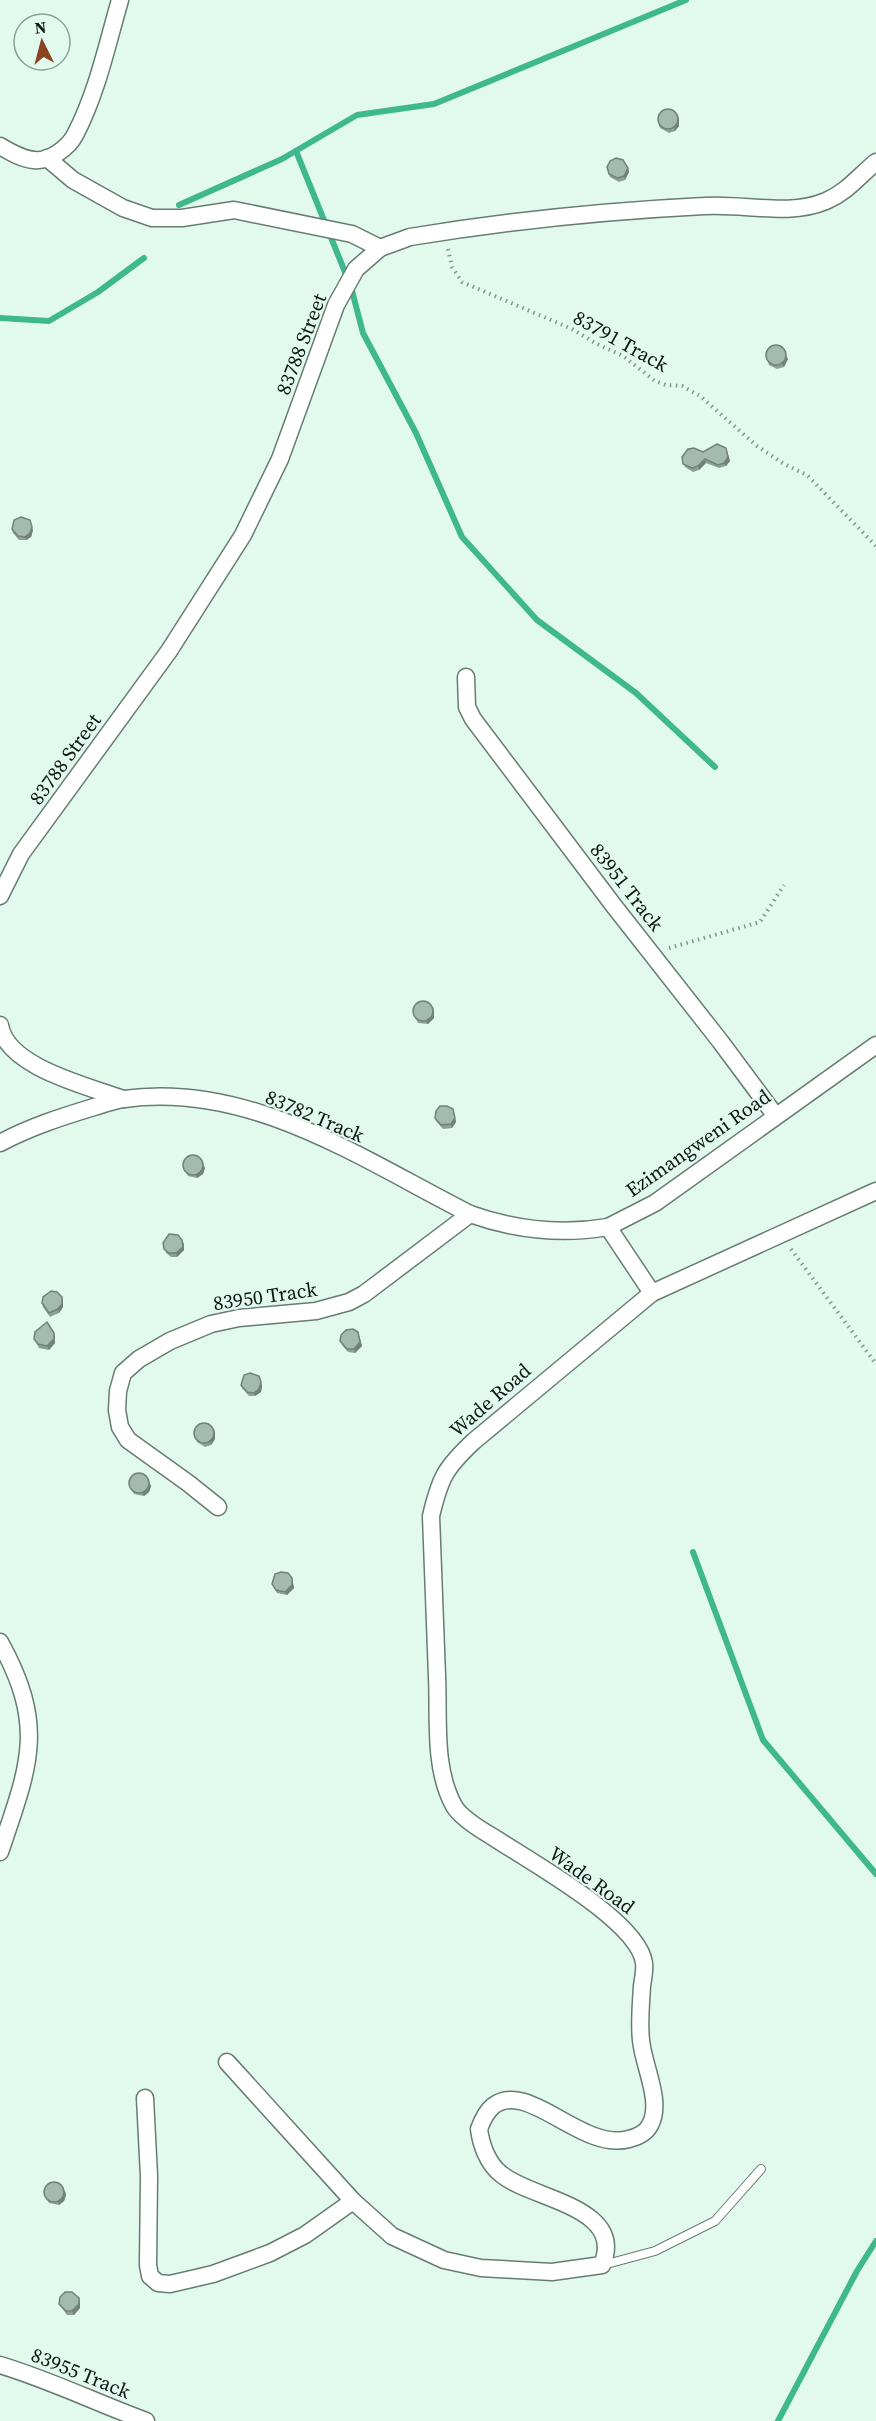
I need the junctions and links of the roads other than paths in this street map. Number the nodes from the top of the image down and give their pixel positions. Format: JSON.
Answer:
{"nodes":[{"id":1,"x":120,"y":0,"type":"edge"},
{"id":2,"x":0,"y":146,"type":"edge"},
{"id":3,"x":47,"y":158,"type":"junction"},
{"id":4,"x":876,"y":162,"type":"edge"},
{"id":5,"x":380,"y":248,"type":"junction"},
{"id":6,"x":466,"y":677,"type":"dead end"},
{"id":7,"x":0,"y":897,"type":"edge"},
{"id":8,"x":0,"y":1025,"type":"edge"},
{"id":9,"x":876,"y":1045,"type":"edge"},
{"id":10,"x":123,"y":1099,"type":"junction"},
{"id":11,"x":775,"y":1115,"type":"junction"},
{"id":12,"x":0,"y":1143,"type":"edge"},
{"id":13,"x":876,"y":1191,"type":"edge"},
{"id":14,"x":470,"y":1214,"type":"junction"},
{"id":15,"x":608,"y":1227,"type":"junction"},
{"id":16,"x":652,"y":1293,"type":"junction"},
{"id":17,"x":218,"y":1507,"type":"dead end"},
{"id":18,"x":0,"y":1642,"type":"edge"},
{"id":19,"x":0,"y":1852,"type":"edge"},
{"id":20,"x":227,"y":2062,"type":"dead end"},
{"id":21,"x":145,"y":2098,"type":"dead end"},
{"id":22,"x":761,"y":2169,"type":"dead end"},
{"id":23,"x":353,"y":2201,"type":"junction"},
{"id":24,"x":602,"y":2265,"type":"junction"},
{"id":25,"x":0,"y":2365,"type":"edge"},
{"id":26,"x":146,"y":2421,"type":"edge"}],
"edges":[{"from":1,"to":3,"type":"street"},
{"from":2,"to":3,"type":"street"},
{"from":3,"to":5,"type":"street"},
{"from":4,"to":5,"type":"street","name":"83788 Street"},
{"from":5,"to":7,"type":"street","name":"83788 Street"},
{"from":6,"to":11,"type":"street","name":"83951 Track"},
{"from":8,"to":10,"type":"street"},
{"from":9,"to":11,"type":"street","name":"Ezimangweni Road"},
{"from":10,"to":12,"type":"street","name":"83782 Track"},
{"from":10,"to":14,"type":"street","name":"83782 Track"},
{"from":11,"to":15,"type":"street","name":"Ezimangweni Road"},
{"from":13,"to":16,"type":"street","name":"Wade Road"},
{"from":14,"to":15,"type":"street","name":"83782 Track"},
{"from":14,"to":17,"type":"street","name":"83950 Track"},
{"from":15,"to":16,"type":"street"},
{"from":16,"to":24,"type":"street","name":"Wade Road"},
{"from":18,"to":19,"type":"street"},
{"from":20,"to":23,"type":"street"},
{"from":21,"to":23,"type":"street"},
{"from":22,"to":24,"type":"lane"},
{"from":23,"to":24,"type":"street"},
{"from":25,"to":26,"type":"street","name":"83955 Track"}]}
